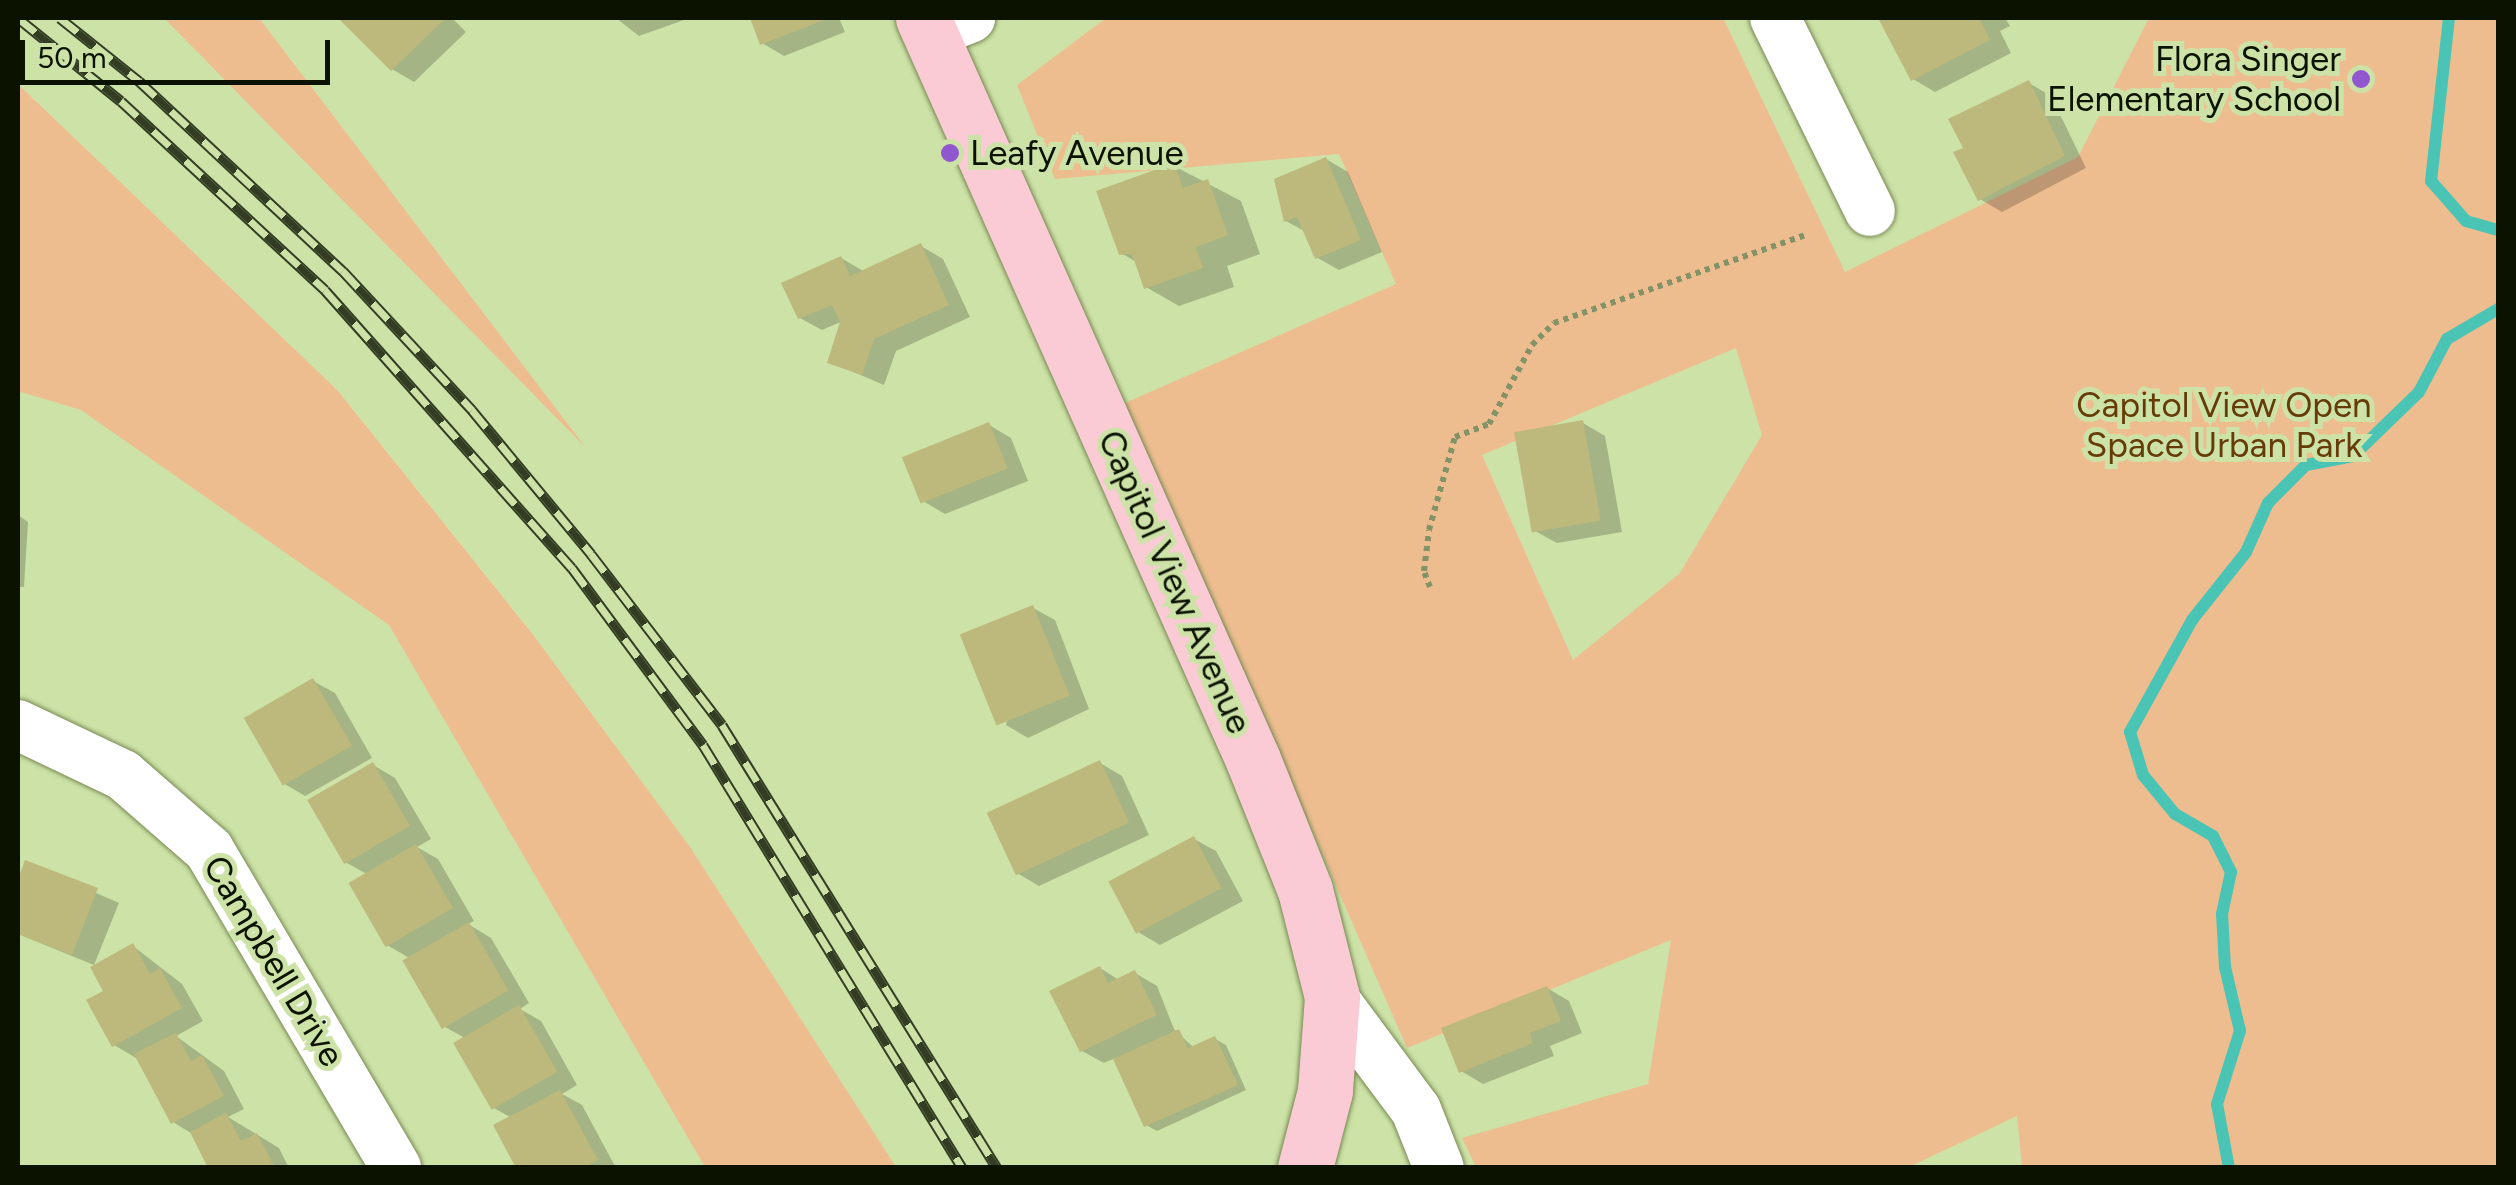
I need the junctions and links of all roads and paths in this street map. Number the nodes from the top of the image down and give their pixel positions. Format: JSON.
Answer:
{"nodes":[{"id":1,"x":1775,"y":18,"type":"edge"},
{"id":2,"x":941,"y":23,"type":"edge"},
{"id":3,"x":1870,"y":211,"type":"dead end"},
{"id":4,"x":1806,"y":235,"type":"dead end"},
{"id":5,"x":1430,"y":586,"type":"dead end"},
{"id":6,"x":18,"y":725,"type":"edge"},
{"id":7,"x":1332,"y":997,"type":"junction"},
{"id":8,"x":396,"y":1168,"type":"edge"},
{"id":9,"x":1305,"y":1168,"type":"edge"},
{"id":10,"x":1439,"y":1168,"type":"edge"}],
"edges":[{"from":1,"to":3,"type":"street"},
{"from":2,"to":7,"type":"main road","name":"Capitol View Avenue"},
{"from":4,"to":5,"type":"path"},
{"from":6,"to":8,"type":"street","name":"Campbell Drive"},
{"from":7,"to":9,"type":"main road","name":"Capitol View Avenue"},
{"from":7,"to":10,"type":"street"}]}
